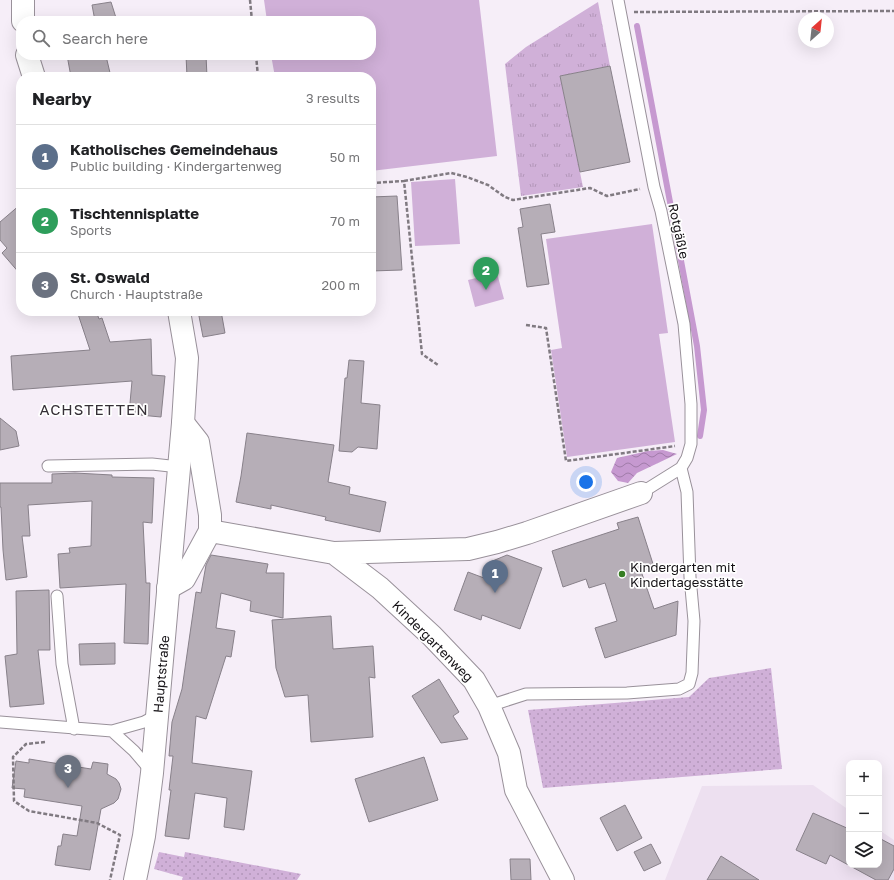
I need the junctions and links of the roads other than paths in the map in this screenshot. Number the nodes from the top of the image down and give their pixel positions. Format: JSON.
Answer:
{"nodes":[{"id":1,"x":24,"y":0,"type":"edge"},
{"id":2,"x":618,"y":0,"type":"edge"},
{"id":3,"x":23,"y":16,"type":"edge"},
{"id":4,"x":29,"y":60,"type":"edge"},
{"id":5,"x":32,"y":72,"type":"edge"},
{"id":6,"x":180,"y":316,"type":"edge"},
{"id":7,"x":183,"y":423,"type":"junction"},
{"id":8,"x":48,"y":466,"type":"dead end"},
{"id":9,"x":179,"y":467,"type":"junction"},
{"id":10,"x":681,"y":468,"type":"junction"},
{"id":11,"x":641,"y":493,"type":"joint"},
{"id":12,"x":210,"y":531,"type":"junction"},
{"id":13,"x":334,"y":553,"type":"junction"},
{"id":14,"x":168,"y":588,"type":"junction"},
{"id":15,"x":57,"y":596,"type":"dead end"},
{"id":16,"x":489,"y":706,"type":"junction"},
{"id":17,"x":157,"y":715,"type":"junction"},
{"id":18,"x":0,"y":722,"type":"edge"},
{"id":19,"x":74,"y":729,"type":"junction"},
{"id":20,"x":112,"y":731,"type":"junction"},
{"id":21,"x":152,"y":773,"type":"junction"},
{"id":22,"x":134,"y":880,"type":"edge"},
{"id":23,"x":563,"y":880,"type":"edge"}],
"edges":[{"from":1,"to":3,"type":"street"},
{"from":2,"to":10,"type":"lane","name":"Rotgäßle"},
{"from":4,"to":5,"type":"street"},
{"from":6,"to":7,"type":"street","name":"Hauptstraße"},
{"from":7,"to":9,"type":"street","name":"Hauptstraße"},
{"from":7,"to":12,"type":"street"},
{"from":8,"to":9,"type":"lane"},
{"from":9,"to":14,"type":"street","name":"Hauptstraße"},
{"from":10,"to":11,"type":"lane","name":"Kindergartenweg"},
{"from":10,"to":16,"type":"lane"},
{"from":11,"to":13,"type":"street","name":"Kindergartenweg"},
{"from":12,"to":13,"type":"street","name":"Kindergartenweg"},
{"from":12,"to":14,"type":"street"},
{"from":13,"to":16,"type":"street","name":"Kindergartenweg"},
{"from":14,"to":17,"type":"street","name":"Hauptstraße"},
{"from":15,"to":19,"type":"lane"},
{"from":16,"to":23,"type":"street","name":"Kindergartenweg"},
{"from":17,"to":20,"type":"lane"},
{"from":17,"to":21,"type":"street","name":"Hauptstraße"},
{"from":18,"to":19,"type":"lane"},
{"from":19,"to":20,"type":"lane"},
{"from":20,"to":21,"type":"lane"},
{"from":21,"to":22,"type":"street","name":"Hauptstraße"}]}
